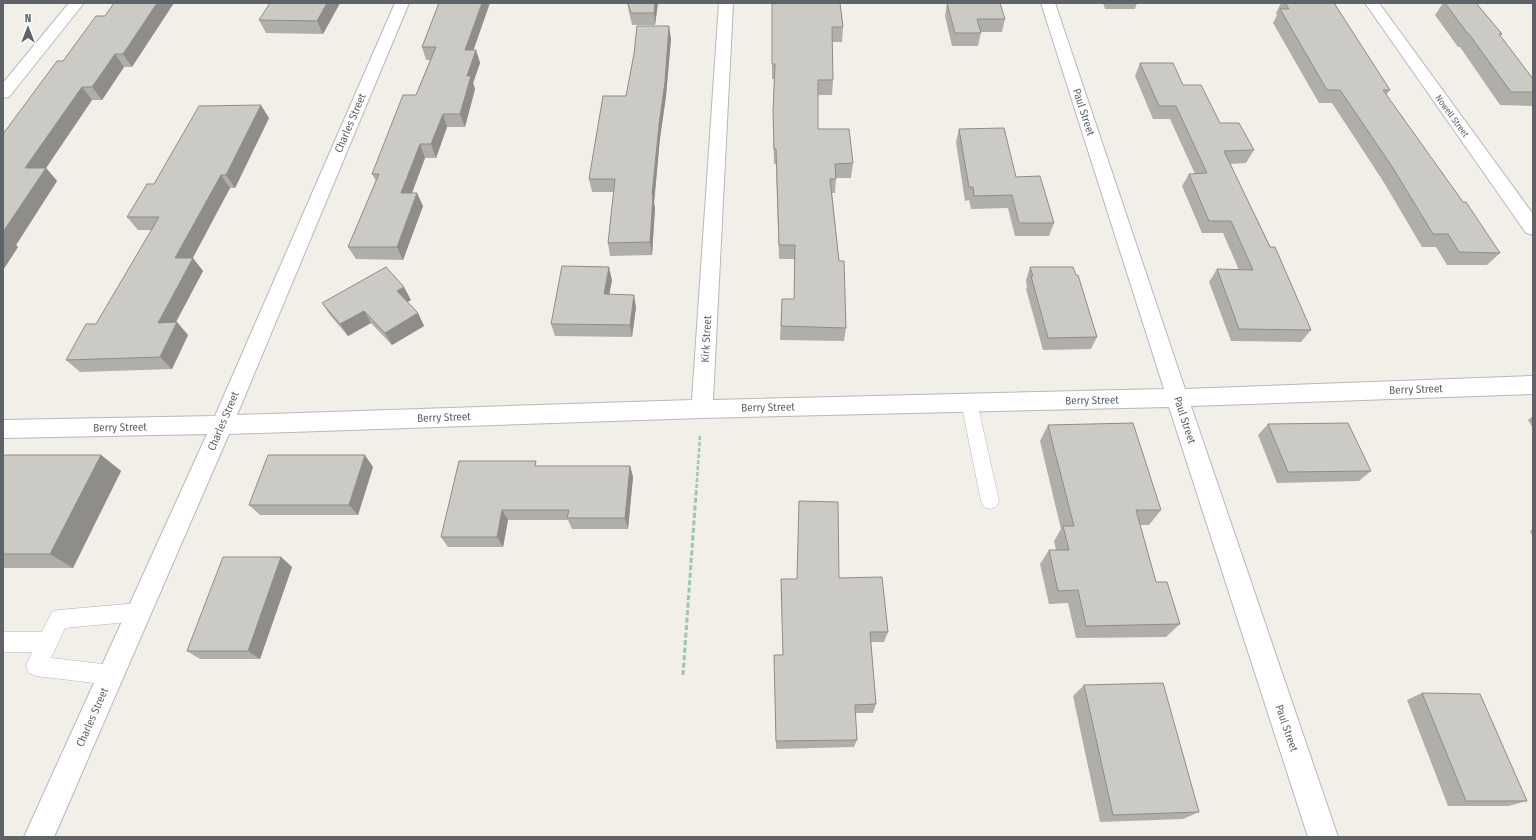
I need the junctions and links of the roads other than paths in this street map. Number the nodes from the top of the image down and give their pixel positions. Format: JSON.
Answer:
{"nodes":[{"id":1,"x":77,"y":3,"type":"edge"},
{"id":2,"x":402,"y":3,"type":"edge"},
{"id":3,"x":726,"y":3,"type":"edge"},
{"id":4,"x":1048,"y":3,"type":"edge"},
{"id":5,"x":1372,"y":3,"type":"edge"},
{"id":6,"x":3,"y":93,"type":"edge"},
{"id":7,"x":1533,"y":228,"type":"edge"},
{"id":8,"x":1533,"y":385,"type":"edge"},
{"id":9,"x":1177,"y":398,"type":"junction"},
{"id":10,"x":969,"y":402,"type":"junction"},
{"id":11,"x":702,"y":409,"type":"junction"},
{"id":12,"x":222,"y":425,"type":"junction"},
{"id":13,"x":3,"y":429,"type":"edge"},
{"id":14,"x":990,"y":501,"type":"dead end"},
{"id":15,"x":139,"y":612,"type":"junction"},
{"id":16,"x":3,"y":642,"type":"edge"},
{"id":17,"x":48,"y":642,"type":"junction"},
{"id":18,"x":111,"y":675,"type":"junction"},
{"id":19,"x":39,"y":837,"type":"edge"},
{"id":20,"x":1323,"y":837,"type":"edge"}],
"edges":[{"from":1,"to":6,"type":"street"},
{"from":2,"to":12,"type":"street","name":"Charles Street"},
{"from":3,"to":11,"type":"street","name":"Kirk Street"},
{"from":4,"to":9,"type":"street","name":"Paul Street"},
{"from":5,"to":7,"type":"street","name":"Nowell Street"},
{"from":8,"to":9,"type":"street","name":"Berry Street"},
{"from":9,"to":10,"type":"street","name":"Berry Street"},
{"from":9,"to":20,"type":"street","name":"Paul Street"},
{"from":10,"to":11,"type":"street","name":"Berry Street"},
{"from":10,"to":14,"type":"lane"},
{"from":11,"to":12,"type":"street","name":"Berry Street"},
{"from":12,"to":13,"type":"street","name":"Berry Street"},
{"from":12,"to":15,"type":"street","name":"Charles Street"},
{"from":15,"to":17,"type":"lane"},
{"from":15,"to":18,"type":"street","name":"Charles Street"},
{"from":16,"to":17,"type":"lane"},
{"from":17,"to":18,"type":"lane"},
{"from":18,"to":19,"type":"street","name":"Charles Street"}]}
